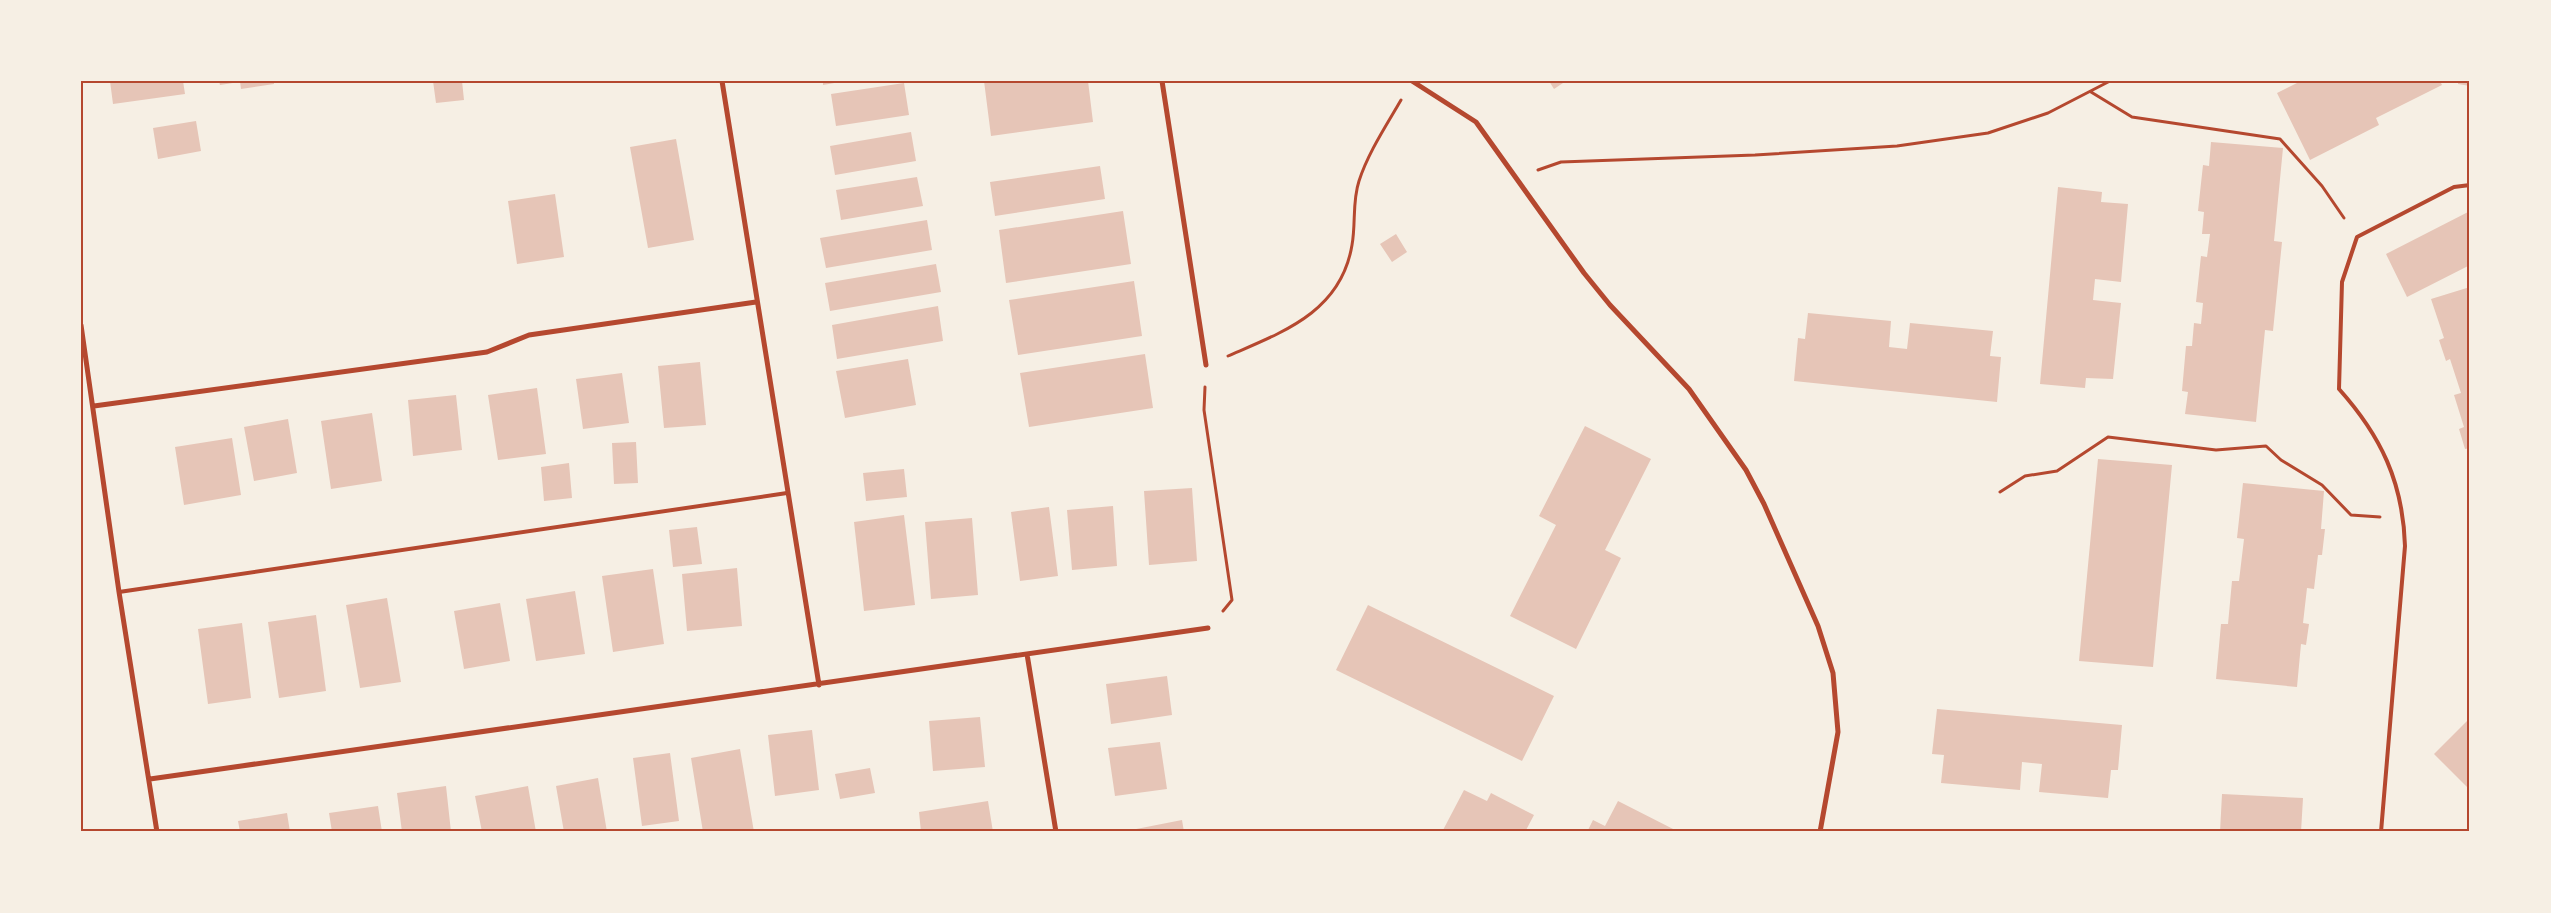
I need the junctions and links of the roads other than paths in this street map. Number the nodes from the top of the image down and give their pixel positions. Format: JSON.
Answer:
{"nodes":[{"id":1,"x":722,"y":81,"type":"edge"},
{"id":2,"x":1162,"y":81,"type":"edge"},
{"id":3,"x":1412,"y":81,"type":"edge"},
{"id":4,"x":2470,"y":185,"type":"edge"},
{"id":5,"x":756,"y":302,"type":"junction"},
{"id":6,"x":81,"y":325,"type":"edge"},
{"id":7,"x":1206,"y":365,"type":"road end"},
{"id":8,"x":94,"y":406,"type":"junction"},
{"id":9,"x":787,"y":493,"type":"junction"},
{"id":10,"x":119,"y":592,"type":"junction"},
{"id":11,"x":1208,"y":628,"type":"road end"},
{"id":12,"x":1027,"y":654,"type":"junction"},
{"id":13,"x":819,"y":685,"type":"junction"},
{"id":14,"x":150,"y":779,"type":"junction"},
{"id":15,"x":157,"y":832,"type":"edge"},
{"id":16,"x":1056,"y":832,"type":"edge"},
{"id":17,"x":1820,"y":832,"type":"edge"},
{"id":18,"x":2381,"y":832,"type":"edge"}],
"edges":[{"from":1,"to":5,"type":"street"},
{"from":2,"to":7,"type":"street"},
{"from":3,"to":17,"type":"street"},
{"from":4,"to":18,"type":"lane"},
{"from":5,"to":8,"type":"street"},
{"from":5,"to":9,"type":"street"},
{"from":6,"to":8,"type":"street"},
{"from":8,"to":10,"type":"street"},
{"from":9,"to":10,"type":"lane"},
{"from":9,"to":13,"type":"street"},
{"from":10,"to":14,"type":"street"},
{"from":11,"to":12,"type":"street"},
{"from":12,"to":13,"type":"street"},
{"from":12,"to":16,"type":"street"},
{"from":13,"to":14,"type":"street"},
{"from":14,"to":15,"type":"street"}]}
